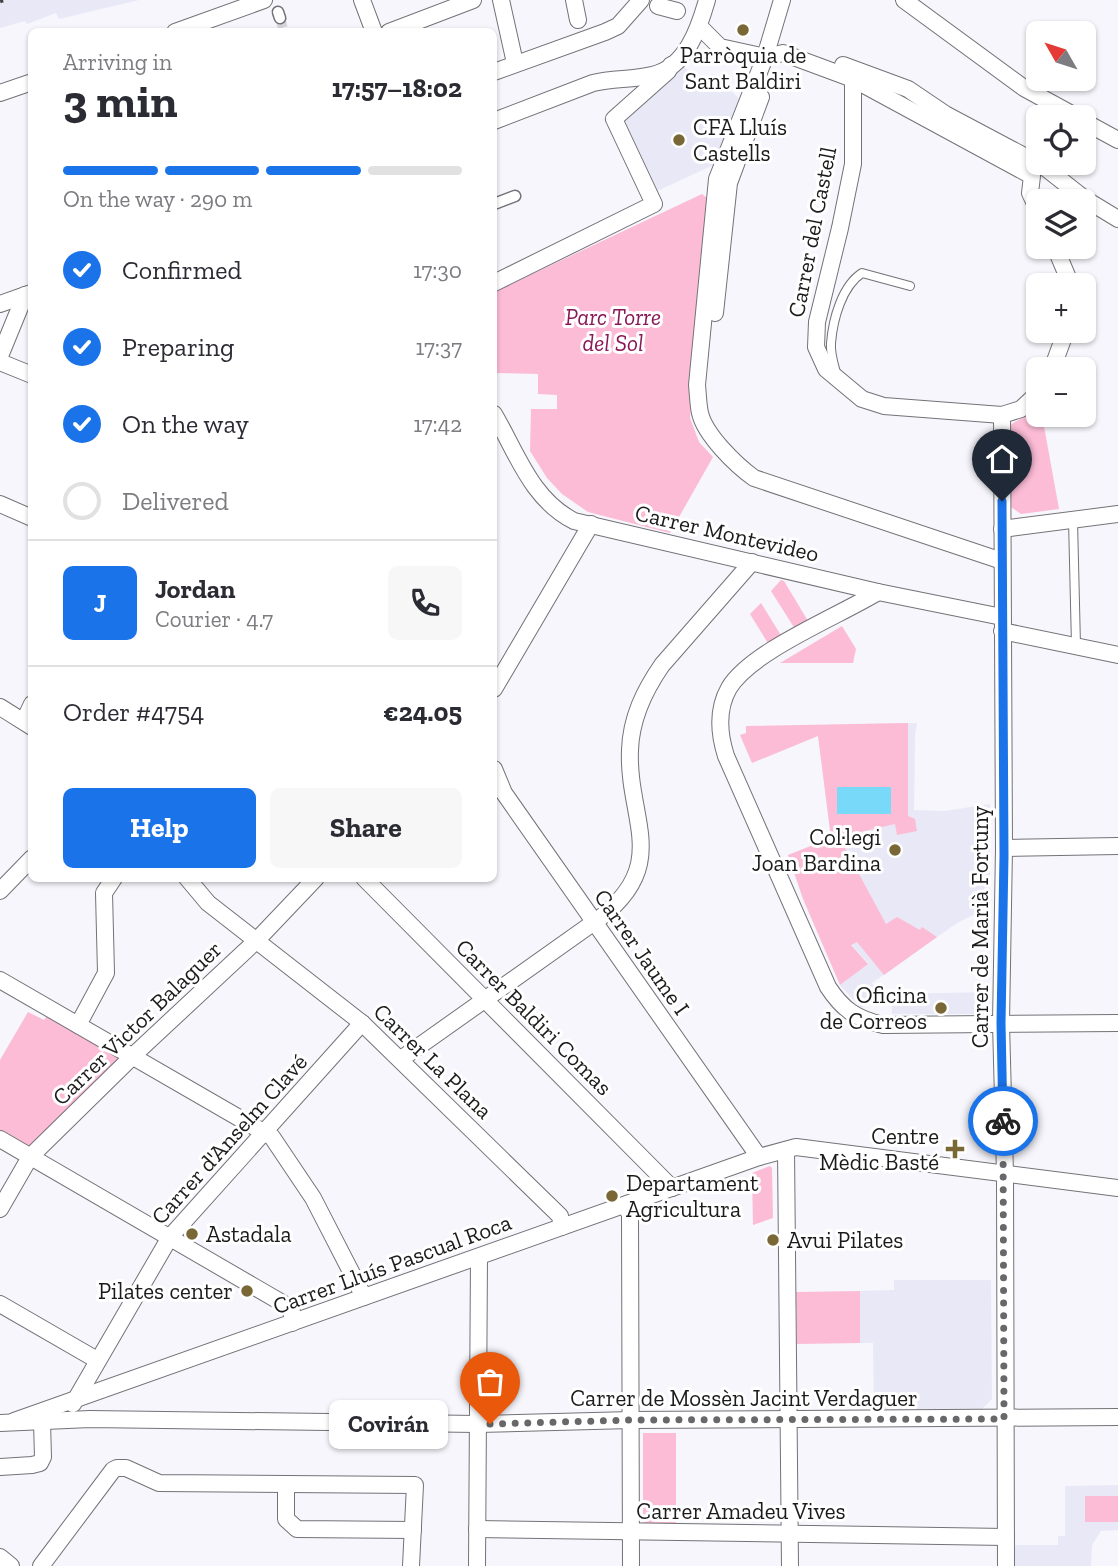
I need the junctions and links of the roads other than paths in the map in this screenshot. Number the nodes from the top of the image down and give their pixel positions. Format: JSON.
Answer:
{"nodes":[{"id":1,"x":264,"y":0,"type":"edge"},
{"id":2,"x":362,"y":0,"type":"edge"},
{"id":3,"x":474,"y":0,"type":"edge"},
{"id":4,"x":500,"y":0,"type":"edge"},
{"id":5,"x":574,"y":0,"type":"edge"},
{"id":6,"x":641,"y":0,"type":"edge"},
{"id":7,"x":707,"y":0,"type":"edge"},
{"id":8,"x":782,"y":0,"type":"edge"},
{"id":9,"x":904,"y":0,"type":"edge"},
{"id":10,"x":658,"y":6,"type":"dead end"},
{"id":11,"x":677,"y":11,"type":"dead end"},
{"id":12,"x":578,"y":20,"type":"dead end"},
{"id":13,"x":697,"y":23,"type":"junction"},
{"id":14,"x":186,"y":28,"type":"edge"},
{"id":15,"x":372,"y":28,"type":"edge"},
{"id":16,"x":400,"y":28,"type":"edge"},
{"id":17,"x":783,"y":53,"type":"junction"},
{"id":18,"x":765,"y":57,"type":"junction"},
{"id":19,"x":515,"y":63,"type":"junction"},
{"id":20,"x":671,"y":65,"type":"junction"},
{"id":21,"x":497,"y":71,"type":"edge"},
{"id":22,"x":853,"y":79,"type":"junction"},
{"id":23,"x":28,"y":83,"type":"edge"},
{"id":24,"x":0,"y":93,"type":"edge"},
{"id":25,"x":1055,"y":105,"type":"edge"},
{"id":26,"x":497,"y":120,"type":"edge"},
{"id":27,"x":1096,"y":128,"type":"edge"},
{"id":28,"x":1118,"y":140,"type":"edge"},
{"id":29,"x":1030,"y":189,"type":"edge"},
{"id":30,"x":515,"y":196,"type":"dead end"},
{"id":31,"x":497,"y":203,"type":"edge"},
{"id":32,"x":1118,"y":219,"type":"edge"},
{"id":33,"x":497,"y":282,"type":"edge"},
{"id":34,"x":911,"y":286,"type":"dead end"},
{"id":35,"x":28,"y":294,"type":"edge"},
{"id":36,"x":0,"y":304,"type":"edge"},
{"id":37,"x":0,"y":356,"type":"edge"},
{"id":38,"x":0,"y":362,"type":"edge"},
{"id":39,"x":28,"y":373,"type":"edge"},
{"id":40,"x":837,"y":379,"type":"junction"},
{"id":41,"x":1026,"y":404,"type":"edge"},
{"id":42,"x":1002,"y":415,"type":"junction"},
{"id":43,"x":497,"y":420,"type":"edge"},
{"id":44,"x":0,"y":504,"type":"edge"},
{"id":45,"x":1118,"y":514,"type":"edge"},
{"id":46,"x":28,"y":516,"type":"edge"},
{"id":47,"x":1073,"y":520,"type":"junction"},
{"id":48,"x":591,"y":524,"type":"junction"},
{"id":49,"x":1002,"y":529,"type":"junction"},
{"id":50,"x":1002,"y":561,"type":"junction"},
{"id":51,"x":752,"y":562,"type":"junction"},
{"id":52,"x":878,"y":592,"type":"junction"},
{"id":53,"x":1002,"y":624,"type":"junction"},
{"id":54,"x":1076,"y":647,"type":"junction"},
{"id":55,"x":1118,"y":655,"type":"edge"},
{"id":56,"x":497,"y":684,"type":"edge"},
{"id":57,"x":0,"y":707,"type":"edge"},
{"id":58,"x":28,"y":724,"type":"edge"},
{"id":59,"x":497,"y":776,"type":"edge"},
{"id":60,"x":1118,"y":846,"type":"edge"},
{"id":61,"x":1004,"y":848,"type":"junction"},
{"id":62,"x":28,"y":862,"type":"edge"},
{"id":63,"x":111,"y":882,"type":"edge"},
{"id":64,"x":190,"y":882,"type":"edge"},
{"id":65,"x":293,"y":882,"type":"edge"},
{"id":66,"x":312,"y":882,"type":"edge"},
{"id":67,"x":367,"y":882,"type":"edge"},
{"id":68,"x":0,"y":891,"type":"edge"},
{"id":69,"x":302,"y":892,"type":"junction"},
{"id":70,"x":593,"y":923,"type":"junction"},
{"id":71,"x":257,"y":940,"type":"junction"},
{"id":72,"x":0,"y":980,"type":"edge"},
{"id":73,"x":484,"y":999,"type":"junction"},
{"id":74,"x":362,"y":1023,"type":"junction"},
{"id":75,"x":1001,"y":1023,"type":"junction"},
{"id":76,"x":1118,"y":1023,"type":"edge"},
{"id":77,"x":78,"y":1025,"type":"junction"},
{"id":78,"x":132,"y":1057,"type":"junction"},
{"id":79,"x":401,"y":1059,"type":"junction"},
{"id":80,"x":264,"y":1131,"type":"junction"},
{"id":81,"x":0,"y":1139,"type":"edge"},
{"id":82,"x":786,"y":1150,"type":"junction"},
{"id":83,"x":30,"y":1157,"type":"junction"},
{"id":84,"x":759,"y":1157,"type":"junction"},
{"id":85,"x":1004,"y":1174,"type":"junction"},
{"id":86,"x":672,"y":1188,"type":"junction"},
{"id":87,"x":1118,"y":1188,"type":"edge"},
{"id":88,"x":625,"y":1206,"type":"junction"},
{"id":89,"x":0,"y":1209,"type":"edge"},
{"id":90,"x":562,"y":1227,"type":"junction"},
{"id":91,"x":170,"y":1237,"type":"junction"},
{"id":92,"x":479,"y":1257,"type":"junction"},
{"id":93,"x":364,"y":1297,"type":"junction"},
{"id":94,"x":0,"y":1304,"type":"edge"},
{"id":95,"x":292,"y":1323,"type":"junction"},
{"id":96,"x":97,"y":1360,"type":"junction"},
{"id":97,"x":74,"y":1401,"type":"junction"},
{"id":98,"x":1118,"y":1417,"type":"edge"},
{"id":99,"x":1004,"y":1419,"type":"junction"},
{"id":100,"x":631,"y":1420,"type":"junction"},
{"id":101,"x":788,"y":1420,"type":"junction"},
{"id":102,"x":71,"y":1421,"type":"junction"},
{"id":103,"x":7,"y":1422,"type":"edge"},
{"id":104,"x":42,"y":1422,"type":"junction"},
{"id":105,"x":477,"y":1424,"type":"junction"},
{"id":106,"x":0,"y":1467,"type":"edge"},
{"id":107,"x":286,"y":1484,"type":"junction"},
{"id":108,"x":477,"y":1529,"type":"junction"},
{"id":109,"x":413,"y":1531,"type":"junction"},
{"id":110,"x":631,"y":1533,"type":"junction"},
{"id":111,"x":789,"y":1534,"type":"junction"},
{"id":112,"x":1006,"y":1537,"type":"junction"},
{"id":113,"x":0,"y":1557,"type":"edge"},
{"id":114,"x":12,"y":1566,"type":"edge"},
{"id":115,"x":41,"y":1566,"type":"edge"},
{"id":116,"x":411,"y":1566,"type":"edge"},
{"id":117,"x":477,"y":1566,"type":"edge"},
{"id":118,"x":631,"y":1566,"type":"edge"},
{"id":119,"x":790,"y":1566,"type":"edge"},
{"id":120,"x":1006,"y":1566,"type":"edge"}],
"edges":[{"from":1,"to":14,"type":"street"},
{"from":2,"to":15,"type":"street"},
{"from":3,"to":16,"type":"street"},
{"from":4,"to":19,"type":"street"},
{"from":5,"to":12,"type":"street"},
{"from":6,"to":19,"type":"street"},
{"from":7,"to":13,"type":"street"},
{"from":8,"to":18,"type":"street"},
{"from":9,"to":25,"type":"street"},
{"from":10,"to":11,"type":"street"},
{"from":13,"to":18,"type":"street"},
{"from":13,"to":20,"type":"street"},
{"from":17,"to":18,"type":"street"},
{"from":17,"to":22,"type":"street"},
{"from":17,"to":32,"type":"street"},
{"from":18,"to":50,"type":"street"},
{"from":19,"to":21,"type":"street"},
{"from":20,"to":26,"type":"street"},
{"from":20,"to":33,"type":"street"},
{"from":22,"to":29,"type":"street"},
{"from":22,"to":40,"type":"street","name":"Carrer del Castell"},
{"from":23,"to":24,"type":"street"},
{"from":27,"to":28,"type":"street"},
{"from":30,"to":31,"type":"street"},
{"from":34,"to":40,"type":"lane"},
{"from":35,"to":36,"type":"street"},
{"from":35,"to":37,"type":"street"},
{"from":38,"to":39,"type":"street"},
{"from":40,"to":42,"type":"street","name":"Carrer del Castell"},
{"from":41,"to":42,"type":"street"},
{"from":42,"to":49,"type":"street","name":"Carrer de Marià Fortuny"},
{"from":43,"to":48,"type":"street","name":"Carrer Montevideo"},
{"from":44,"to":46,"type":"street"},
{"from":45,"to":47,"type":"street"},
{"from":47,"to":49,"type":"street"},
{"from":47,"to":54,"type":"lane"},
{"from":48,"to":51,"type":"street","name":"Carrer Montevideo"},
{"from":48,"to":56,"type":"street"},
{"from":49,"to":50,"type":"street","name":"Carrer de Marià Fortuny"},
{"from":50,"to":53,"type":"street","name":"Carrer de Marià Fortuny"},
{"from":51,"to":52,"type":"street","name":"Carrer Montevideo"},
{"from":51,"to":70,"type":"street"},
{"from":52,"to":53,"type":"street","name":"Carrer Montevideo"},
{"from":52,"to":75,"type":"street"},
{"from":53,"to":54,"type":"street","name":"Carrer Montevideo"},
{"from":53,"to":61,"type":"street","name":"Carrer de Marià Fortuny"},
{"from":54,"to":55,"type":"street","name":"Carrer Montevideo"},
{"from":57,"to":58,"type":"street"},
{"from":59,"to":70,"type":"street","name":"Carrer Jaume I"},
{"from":60,"to":61,"type":"street"},
{"from":61,"to":75,"type":"street","name":"Carrer de Marià Fortuny"},
{"from":62,"to":68,"type":"street"},
{"from":63,"to":77,"type":"street"},
{"from":64,"to":71,"type":"street","name":"Carrer La Plana"},
{"from":65,"to":69,"type":"street"},
{"from":66,"to":69,"type":"street","name":"Carrer Victor Balaguer"},
{"from":67,"to":73,"type":"street","name":"Carrer Baldiri Comas"},
{"from":69,"to":71,"type":"street","name":"Carrer Victor Balaguer"},
{"from":70,"to":73,"type":"street"},
{"from":70,"to":84,"type":"street","name":"Carrer Jaume I"},
{"from":71,"to":74,"type":"street","name":"Carrer La Plana"},
{"from":71,"to":78,"type":"street","name":"Carrer Victor Balaguer"},
{"from":72,"to":77,"type":"street"},
{"from":73,"to":79,"type":"street"},
{"from":73,"to":86,"type":"street","name":"Carrer Baldiri Comas"},
{"from":74,"to":79,"type":"street","name":"Carrer La Plana"},
{"from":74,"to":80,"type":"street","name":"Carrer d'Anselm Clavé"},
{"from":75,"to":76,"type":"street"},
{"from":75,"to":85,"type":"street","name":"Carrer de Marià Fortuny"},
{"from":77,"to":78,"type":"street"},
{"from":78,"to":80,"type":"street"},
{"from":78,"to":83,"type":"street","name":"Carrer Victor Balaguer"},
{"from":79,"to":90,"type":"street","name":"Carrer La Plana"},
{"from":80,"to":91,"type":"street","name":"Carrer d'Anselm Clavé"},
{"from":80,"to":93,"type":"street"},
{"from":81,"to":83,"type":"street"},
{"from":82,"to":84,"type":"street","name":"Carrer Lluís Pascual Roca"},
{"from":82,"to":85,"type":"street","name":"Carrer Lluís Pascual Roca"},
{"from":82,"to":101,"type":"street"},
{"from":83,"to":89,"type":"street","name":"Carrer Victor Balaguer"},
{"from":83,"to":91,"type":"street"},
{"from":84,"to":86,"type":"street","name":"Carrer Lluís Pascual Roca"},
{"from":85,"to":87,"type":"street","name":"Carrer Lluís Pascual Roca"},
{"from":85,"to":99,"type":"street","name":"Carrer de Marià Fortuny"},
{"from":86,"to":88,"type":"street","name":"Carrer Lluís Pascual Roca"},
{"from":88,"to":90,"type":"street","name":"Carrer Lluís Pascual Roca"},
{"from":88,"to":100,"type":"street"},
{"from":90,"to":92,"type":"street","name":"Carrer Lluís Pascual Roca"},
{"from":91,"to":95,"type":"street"},
{"from":91,"to":96,"type":"street","name":"Carrer d'Anselm Clavé"},
{"from":92,"to":93,"type":"street","name":"Carrer Lluís Pascual Roca"},
{"from":92,"to":105,"type":"street"},
{"from":93,"to":95,"type":"street","name":"Carrer Lluís Pascual Roca"},
{"from":94,"to":96,"type":"street"},
{"from":95,"to":97,"type":"street","name":"Carrer Lluís Pascual Roca"},
{"from":96,"to":97,"type":"street","name":"Carrer d'Anselm Clavé"},
{"from":97,"to":102,"type":"street","name":"Carrer d'Anselm Clavé"},
{"from":97,"to":103,"type":"street","name":"Carrer Lluís Pascual Roca"},
{"from":98,"to":99,"type":"street","name":"Carrer de Mossèn Jacint Verdaguer"},
{"from":99,"to":101,"type":"street","name":"Carrer de Mossèn Jacint Verdaguer"},
{"from":99,"to":112,"type":"street","name":"Carrer de Marià Fortuny"},
{"from":100,"to":101,"type":"street","name":"Carrer de Mossèn Jacint Verdaguer"},
{"from":100,"to":105,"type":"street","name":"Carrer de Mossèn Jacint Verdaguer"},
{"from":100,"to":110,"type":"street"},
{"from":101,"to":111,"type":"street"},
{"from":102,"to":104,"type":"street","name":"Carrer Lluís Pascual Roca"},
{"from":102,"to":105,"type":"street","name":"Carrer de Mossèn Jacint Verdaguer"},
{"from":103,"to":104,"type":"street","name":"Carrer Lluís Pascual Roca"},
{"from":104,"to":106,"type":"street"},
{"from":105,"to":108,"type":"street"},
{"from":107,"to":109,"type":"street"},
{"from":107,"to":109,"type":"street"},
{"from":107,"to":115,"type":"street"},
{"from":108,"to":110,"type":"street","name":"Carrer Amadeu Vives"},
{"from":108,"to":117,"type":"street"},
{"from":109,"to":116,"type":"street"},
{"from":110,"to":111,"type":"street","name":"Carrer Amadeu Vives"},
{"from":110,"to":118,"type":"street"},
{"from":111,"to":112,"type":"street","name":"Carrer Amadeu Vives"},
{"from":111,"to":119,"type":"street"},
{"from":112,"to":120,"type":"street","name":"Carrer de Marià Fortuny"},
{"from":113,"to":114,"type":"street"}]}
